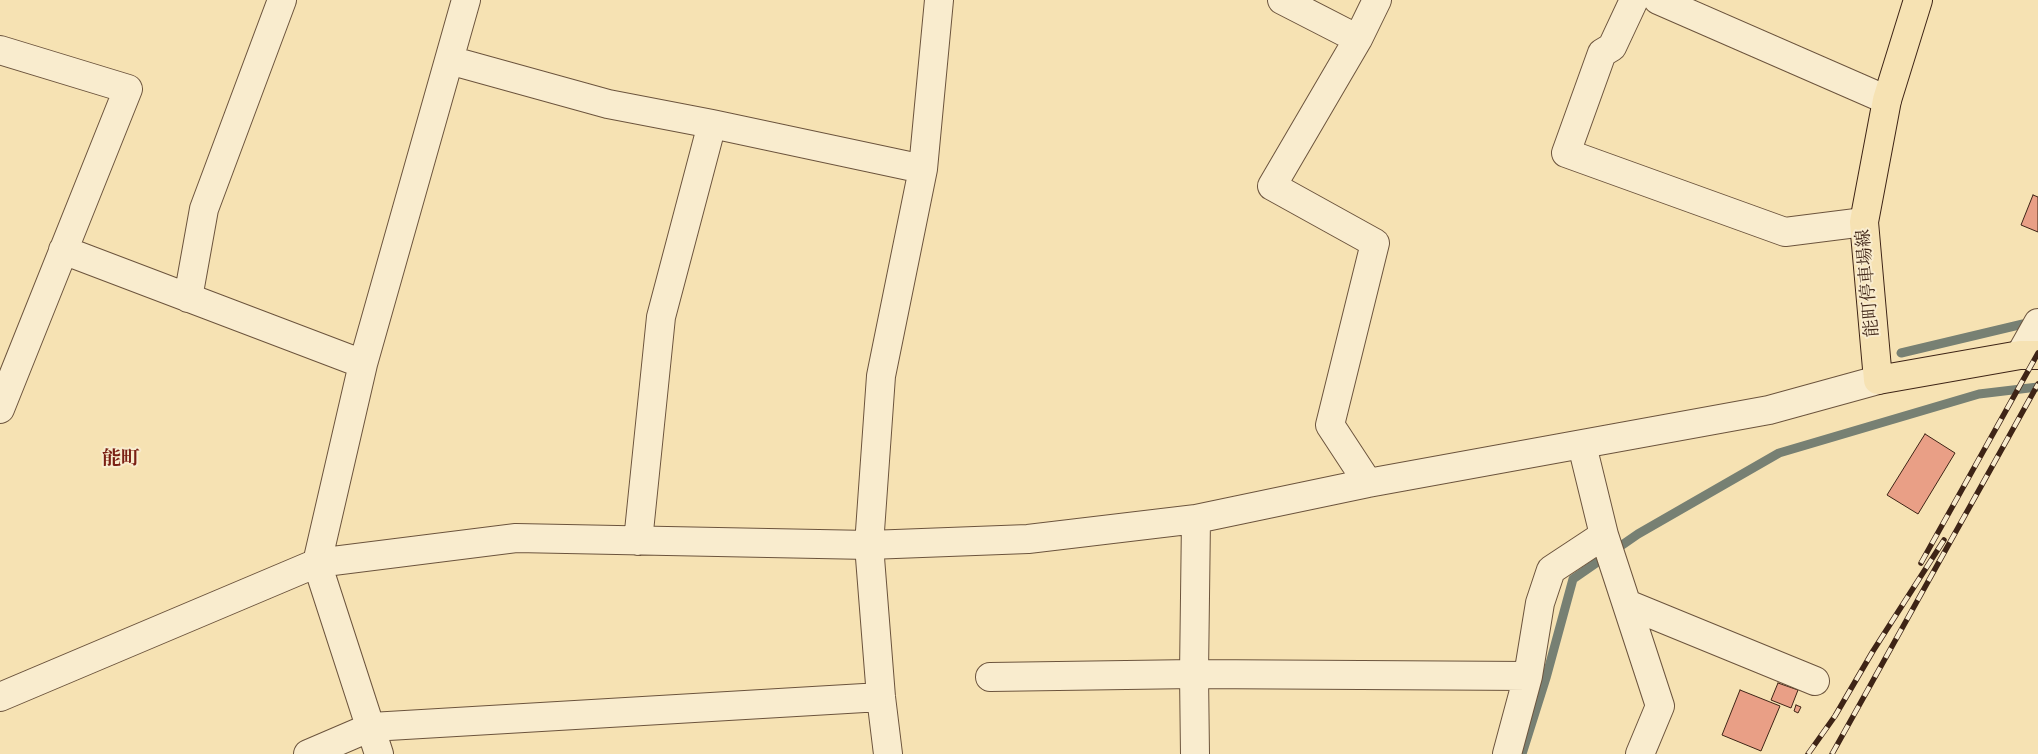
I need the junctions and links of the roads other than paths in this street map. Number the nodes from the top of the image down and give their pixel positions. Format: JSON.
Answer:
{"nodes":[{"id":1,"x":282,"y":0,"type":"edge"},
{"id":2,"x":466,"y":0,"type":"edge"},
{"id":3,"x":939,"y":0,"type":"edge"},
{"id":4,"x":1282,"y":0,"type":"edge"},
{"id":5,"x":1377,"y":0,"type":"edge"},
{"id":6,"x":1634,"y":0,"type":"edge"},
{"id":7,"x":1658,"y":0,"type":"edge"},
{"id":8,"x":1918,"y":0,"type":"edge"},
{"id":9,"x":1358,"y":39,"type":"junction"},
{"id":10,"x":0,"y":50,"type":"edge"},
{"id":11,"x":449,"y":60,"type":"junction"},
{"id":12,"x":1887,"y":100,"type":"junction"},
{"id":13,"x":712,"y":124,"type":"junction"},
{"id":14,"x":922,"y":168,"type":"junction"},
{"id":15,"x":1864,"y":222,"type":"junction"},
{"id":16,"x":63,"y":250,"type":"junction"},
{"id":17,"x":188,"y":298,"type":"junction"},
{"id":18,"x":2038,"y":323,"type":"edge"},
{"id":19,"x":2029,"y":355,"type":"edge"},
{"id":20,"x":363,"y":364,"type":"junction"},
{"id":21,"x":1878,"y":380,"type":"junction"},
{"id":22,"x":0,"y":409,"type":"edge"},
{"id":23,"x":1582,"y":445,"type":"junction"},
{"id":24,"x":1368,"y":483,"type":"junction"},
{"id":25,"x":1196,"y":519,"type":"junction"},
{"id":26,"x":1604,"y":535,"type":"junction"},
{"id":27,"x":638,"y":541,"type":"junction"},
{"id":28,"x":869,"y":545,"type":"junction"},
{"id":29,"x":317,"y":563,"type":"junction"},
{"id":30,"x":1626,"y":604,"type":"junction"},
{"id":31,"x":1194,"y":674,"type":"junction"},
{"id":32,"x":1528,"y":676,"type":"junction"},
{"id":33,"x":990,"y":677,"type":"dead end"},
{"id":34,"x":1815,"y":681,"type":"dead end"},
{"id":35,"x":0,"y":696,"type":"edge"},
{"id":36,"x":881,"y":697,"type":"junction"},
{"id":37,"x":371,"y":727,"type":"junction"},
{"id":38,"x":308,"y":754,"type":"edge"},
{"id":39,"x":380,"y":754,"type":"edge"},
{"id":40,"x":888,"y":754,"type":"edge"},
{"id":41,"x":1195,"y":754,"type":"edge"},
{"id":42,"x":1507,"y":754,"type":"edge"},
{"id":43,"x":1640,"y":754,"type":"edge"}],
"edges":[{"from":1,"to":17,"type":"street"},
{"from":2,"to":11,"type":"street"},
{"from":3,"to":14,"type":"street"},
{"from":4,"to":9,"type":"street"},
{"from":5,"to":9,"type":"street"},
{"from":6,"to":15,"type":"street"},
{"from":7,"to":12,"type":"street"},
{"from":8,"to":12,"type":"main road","name":"能町停車場線"},
{"from":9,"to":24,"type":"street"},
{"from":10,"to":16,"type":"street"},
{"from":11,"to":13,"type":"street"},
{"from":11,"to":20,"type":"street"},
{"from":12,"to":15,"type":"main road","name":"能町停車場線"},
{"from":13,"to":14,"type":"street"},
{"from":13,"to":27,"type":"street"},
{"from":14,"to":28,"type":"street"},
{"from":15,"to":21,"type":"main road","name":"能町停車場線"},
{"from":16,"to":17,"type":"street"},
{"from":16,"to":22,"type":"street"},
{"from":17,"to":20,"type":"street"},
{"from":18,"to":19,"type":"street"},
{"from":19,"to":21,"type":"main road"},
{"from":20,"to":29,"type":"street"},
{"from":21,"to":23,"type":"street"},
{"from":23,"to":24,"type":"street"},
{"from":23,"to":26,"type":"street"},
{"from":24,"to":25,"type":"street"},
{"from":25,"to":28,"type":"street"},
{"from":25,"to":31,"type":"street"},
{"from":26,"to":30,"type":"street"},
{"from":26,"to":32,"type":"street"},
{"from":27,"to":28,"type":"street"},
{"from":27,"to":29,"type":"street"},
{"from":28,"to":36,"type":"street"},
{"from":29,"to":35,"type":"street"},
{"from":29,"to":37,"type":"street"},
{"from":30,"to":34,"type":"street"},
{"from":30,"to":43,"type":"street"},
{"from":31,"to":32,"type":"street"},
{"from":31,"to":33,"type":"street"},
{"from":31,"to":41,"type":"street"},
{"from":32,"to":42,"type":"street"},
{"from":36,"to":37,"type":"street"},
{"from":36,"to":40,"type":"street"},
{"from":37,"to":38,"type":"street"},
{"from":37,"to":39,"type":"street"}]}
